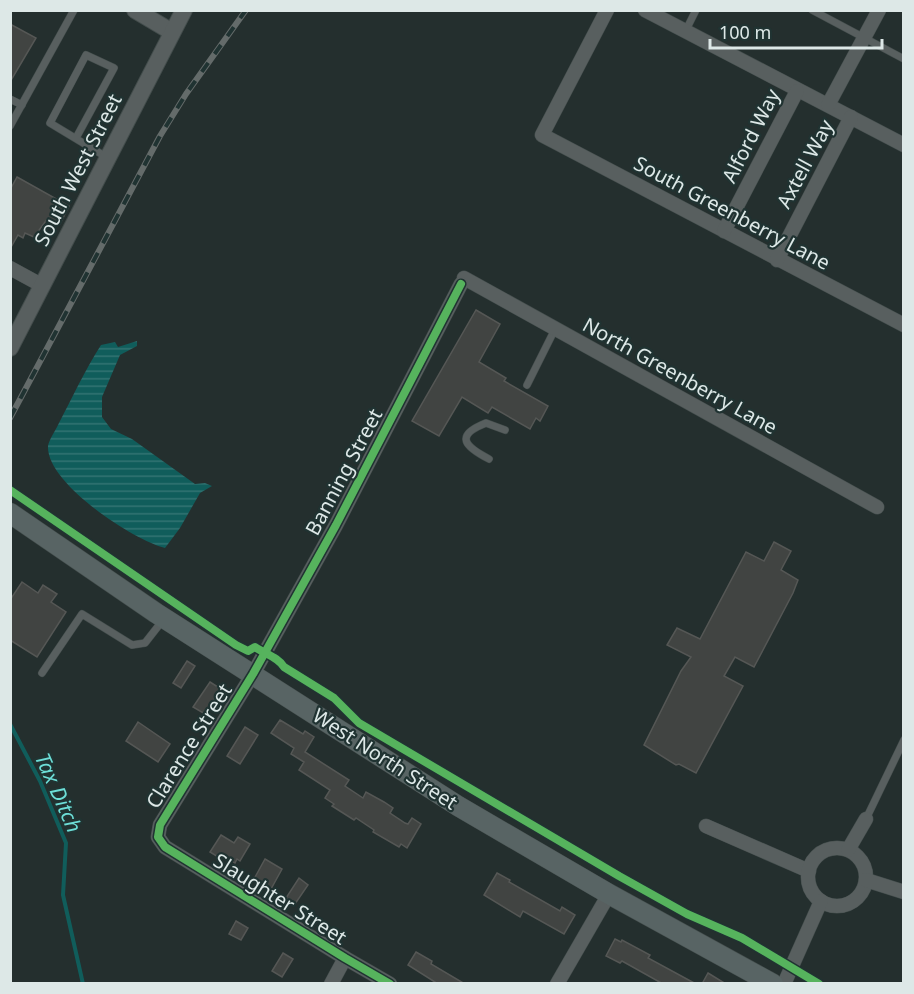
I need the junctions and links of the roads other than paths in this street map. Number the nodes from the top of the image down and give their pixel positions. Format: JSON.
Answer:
{"nodes":[{"id":1,"x":74,"y":10,"type":"edge"},
{"id":2,"x":135,"y":10,"type":"edge"},
{"id":3,"x":183,"y":10,"type":"edge"},
{"id":4,"x":607,"y":10,"type":"edge"},
{"id":5,"x":645,"y":10,"type":"edge"},
{"id":6,"x":696,"y":10,"type":"edge"},
{"id":7,"x":812,"y":10,"type":"edge"},
{"id":8,"x":879,"y":10,"type":"edge"},
{"id":9,"x":172,"y":32,"type":"junction"},
{"id":10,"x":685,"y":32,"type":"junction"},
{"id":11,"x":864,"y":38,"type":"junction"},
{"id":12,"x":903,"y":59,"type":"edge"},
{"id":13,"x":797,"y":91,"type":"junction"},
{"id":14,"x":10,"y":99,"type":"edge"},
{"id":15,"x":22,"y":105,"type":"junction"},
{"id":16,"x":828,"y":105,"type":"junction"},
{"id":17,"x":851,"y":117,"type":"junction"},
{"id":18,"x":10,"y":126,"type":"edge"},
{"id":19,"x":76,"y":138,"type":"junction"},
{"id":20,"x":903,"y":145,"type":"edge"},
{"id":21,"x":108,"y":158,"type":"junction"},
{"id":22,"x":724,"y":231,"type":"junction"},
{"id":23,"x":777,"y":260,"type":"junction"},
{"id":24,"x":10,"y":268,"type":"edge"},
{"id":25,"x":462,"y":281,"type":"joint"},
{"id":26,"x":43,"y":286,"type":"junction"},
{"id":27,"x":903,"y":326,"type":"edge"},
{"id":28,"x":552,"y":335,"type":"dead end"},
{"id":29,"x":10,"y":348,"type":"edge"},
{"id":30,"x":527,"y":384,"type":"dead end"},
{"id":31,"x":505,"y":430,"type":"dead end"},
{"id":32,"x":489,"y":459,"type":"dead end"},
{"id":33,"x":10,"y":500,"type":"edge"},
{"id":34,"x":877,"y":507,"type":"dead end"},
{"id":35,"x":10,"y":513,"type":"edge"},
{"id":36,"x":71,"y":555,"type":"junction"},
{"id":37,"x":164,"y":618,"type":"junction"},
{"id":38,"x":42,"y":673,"type":"dead end"},
{"id":39,"x":253,"y":674,"type":"junction"},
{"id":40,"x":903,"y":740,"type":"edge"},
{"id":41,"x":866,"y":819,"type":"joint"},
{"id":42,"x":706,"y":826,"type":"dead end"},
{"id":43,"x":158,"y":837,"type":"joint"},
{"id":44,"x":848,"y":850,"type":"junction"},
{"id":45,"x":809,"y":871,"type":"junction"},
{"id":46,"x":866,"y":880,"type":"junction"},
{"id":47,"x":903,"y":892,"type":"edge"},
{"id":48,"x":609,"y":894,"type":"junction"},
{"id":49,"x":821,"y":901,"type":"junction"},
{"id":50,"x":345,"y":958,"type":"junction"},
{"id":51,"x":331,"y":984,"type":"edge"},
{"id":52,"x":390,"y":984,"type":"edge"},
{"id":53,"x":557,"y":984,"type":"edge"},
{"id":54,"x":772,"y":984,"type":"edge"},
{"id":55,"x":784,"y":984,"type":"edge"}],
"edges":[{"from":1,"to":15,"type":"lane"},
{"from":2,"to":9,"type":"street"},
{"from":3,"to":9,"type":"street","name":"South West Street"},
{"from":4,"to":22,"type":"street","name":"South Greenberry Lane"},
{"from":5,"to":10,"type":"street"},
{"from":6,"to":10,"type":"lane"},
{"from":7,"to":11,"type":"lane"},
{"from":8,"to":11,"type":"street"},
{"from":9,"to":21,"type":"street","name":"South West Street"},
{"from":10,"to":13,"type":"street"},
{"from":11,"to":12,"type":"lane"},
{"from":11,"to":16,"type":"street"},
{"from":13,"to":16,"type":"street"},
{"from":13,"to":22,"type":"street","name":"Alford Way"},
{"from":14,"to":15,"type":"lane"},
{"from":15,"to":18,"type":"lane"},
{"from":16,"to":17,"type":"street"},
{"from":17,"to":20,"type":"street"},
{"from":17,"to":23,"type":"street","name":"Axtell Way"},
{"from":19,"to":19,"type":"lane"},
{"from":19,"to":21,"type":"lane"},
{"from":21,"to":26,"type":"street","name":"South West Street"},
{"from":22,"to":23,"type":"street","name":"South Greenberry Lane"},
{"from":23,"to":27,"type":"street","name":"South Greenberry Lane"},
{"from":24,"to":26,"type":"street"},
{"from":25,"to":34,"type":"street","name":"North Greenberry Lane"},
{"from":25,"to":39,"type":"street","name":"Banning Street"},
{"from":26,"to":29,"type":"street","name":"South West Street"},
{"from":28,"to":30,"type":"lane"},
{"from":31,"to":32,"type":"lane"},
{"from":33,"to":36,"type":"main road"},
{"from":35,"to":36,"type":"main road","name":"West North Street"},
{"from":36,"to":37,"type":"main road","name":"West North Street"},
{"from":37,"to":38,"type":"lane"},
{"from":37,"to":39,"type":"main road","name":"West North Street"},
{"from":39,"to":43,"type":"street","name":"Clarence Street"},
{"from":39,"to":48,"type":"main road","name":"West North Street"},
{"from":40,"to":41,"type":"lane"},
{"from":41,"to":44,"type":"street"},
{"from":42,"to":45,"type":"street"},
{"from":43,"to":50,"type":"street","name":"Slaughter Street"},
{"from":44,"to":45,"type":"street"},
{"from":44,"to":46,"type":"street"},
{"from":45,"to":49,"type":"street"},
{"from":46,"to":47,"type":"street"},
{"from":46,"to":49,"type":"street"},
{"from":48,"to":53,"type":"street"},
{"from":48,"to":54,"type":"main road","name":"West North Street"},
{"from":49,"to":55,"type":"street"},
{"from":50,"to":51,"type":"street"},
{"from":50,"to":52,"type":"street","name":"Slaughter Street"}]}
